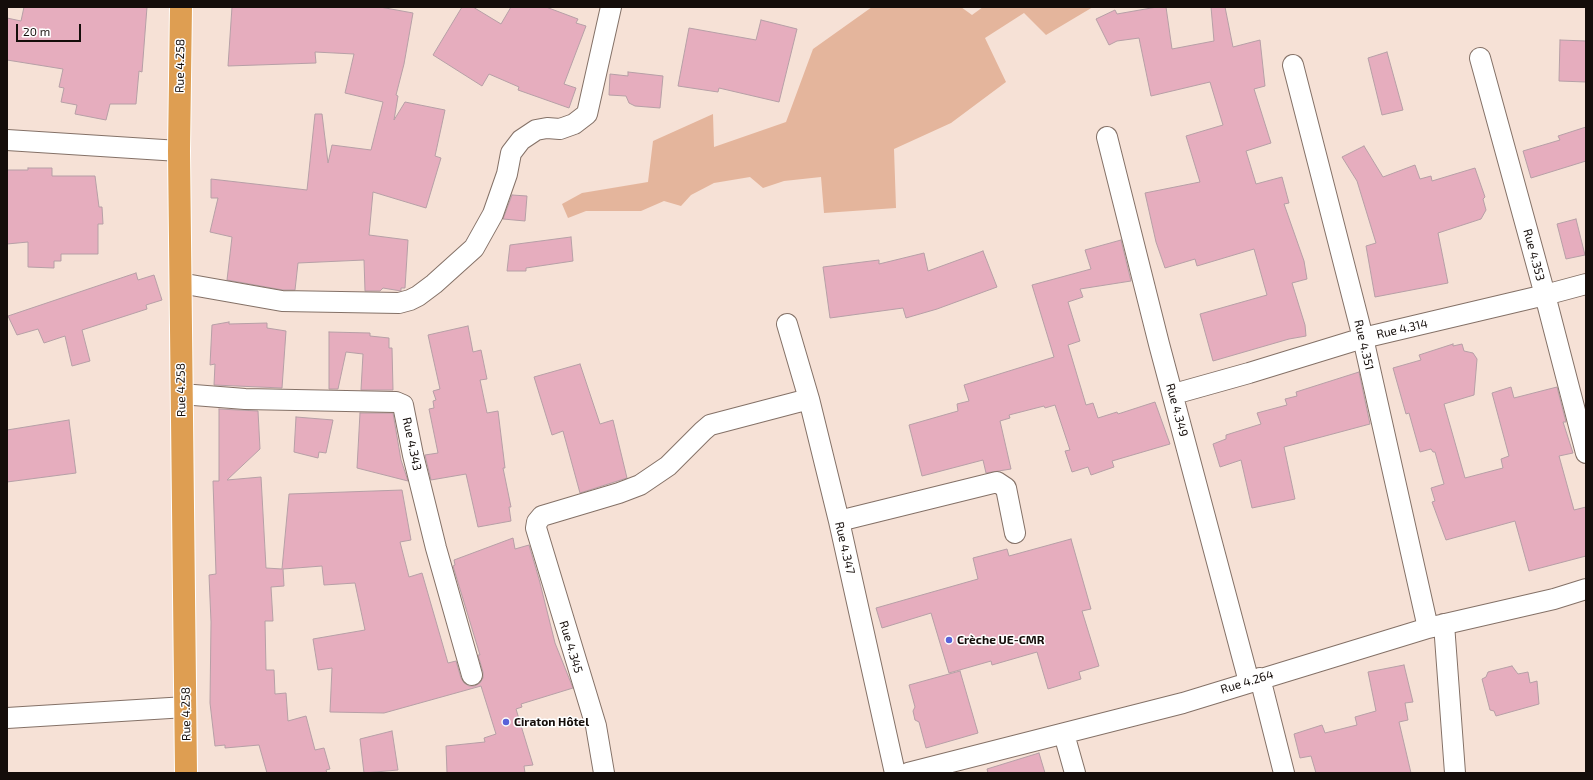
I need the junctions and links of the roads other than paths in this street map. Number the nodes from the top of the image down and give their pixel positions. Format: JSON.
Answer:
{"nodes":[{"id":1,"x":181,"y":7,"type":"edge"},
{"id":2,"x":611,"y":7,"type":"edge"},
{"id":3,"x":1480,"y":58,"type":"dead end"},
{"id":4,"x":1293,"y":64,"type":"dead end"},
{"id":5,"x":1107,"y":137,"type":"dead end"},
{"id":6,"x":7,"y":140,"type":"edge"},
{"id":7,"x":179,"y":152,"type":"junction"},
{"id":8,"x":180,"y":282,"type":"junction"},
{"id":9,"x":1586,"y":284,"type":"edge"},
{"id":10,"x":1545,"y":296,"type":"junction"},
{"id":11,"x":788,"y":324,"type":"dead end"},
{"id":12,"x":1363,"y":338,"type":"junction"},
{"id":13,"x":181,"y":394,"type":"junction"},
{"id":14,"x":1174,"y":394,"type":"junction"},
{"id":15,"x":809,"y":399,"type":"junction"},
{"id":16,"x":1586,"y":453,"type":"edge"},
{"id":17,"x":839,"y":521,"type":"junction"},
{"id":18,"x":1015,"y":533,"type":"dead end"},
{"id":19,"x":1586,"y":589,"type":"edge"},
{"id":20,"x":1436,"y":626,"type":"junction"},
{"id":21,"x":472,"y":675,"type":"dead end"},
{"id":22,"x":1254,"y":680,"type":"junction"},
{"id":23,"x":186,"y":707,"type":"junction"},
{"id":24,"x":7,"y":718,"type":"edge"},
{"id":25,"x":1064,"y":734,"type":"junction"},
{"id":26,"x":186,"y":773,"type":"edge"},
{"id":27,"x":604,"y":773,"type":"edge"},
{"id":28,"x":895,"y":773,"type":"edge"},
{"id":29,"x":908,"y":773,"type":"edge"},
{"id":30,"x":1076,"y":773,"type":"edge"},
{"id":31,"x":1284,"y":773,"type":"edge"},
{"id":32,"x":1455,"y":773,"type":"edge"}],
"edges":[{"from":1,"to":7,"type":"highway","name":"Rue 4.258"},
{"from":2,"to":8,"type":"street"},
{"from":3,"to":10,"type":"street","name":"Rue 4.353"},
{"from":4,"to":12,"type":"street","name":"Rue 4.351"},
{"from":5,"to":14,"type":"street","name":"Rue 4.349"},
{"from":6,"to":7,"type":"street"},
{"from":7,"to":8,"type":"highway","name":"Rue 4.258"},
{"from":8,"to":13,"type":"highway","name":"Rue 4.258"},
{"from":9,"to":10,"type":"street","name":"Rue 4.314"},
{"from":10,"to":12,"type":"street","name":"Rue 4.314"},
{"from":10,"to":16,"type":"street","name":"Rue 4.353"},
{"from":11,"to":15,"type":"street","name":"Rue 4.347"},
{"from":12,"to":14,"type":"street","name":"Rue 4.314"},
{"from":12,"to":20,"type":"street","name":"Rue 4.351"},
{"from":13,"to":21,"type":"street","name":"Rue 4.343"},
{"from":13,"to":23,"type":"highway","name":"Rue 4.258"},
{"from":14,"to":22,"type":"street","name":"Rue 4.349"},
{"from":15,"to":17,"type":"street","name":"Rue 4.347"},
{"from":15,"to":27,"type":"street","name":"Rue 4.345"},
{"from":17,"to":18,"type":"street"},
{"from":17,"to":28,"type":"street","name":"Rue 4.347"},
{"from":19,"to":20,"type":"street","name":"Rue 4.264"},
{"from":20,"to":22,"type":"street","name":"Rue 4.264"},
{"from":20,"to":32,"type":"street","name":"Rue 4.351"},
{"from":22,"to":25,"type":"street","name":"Rue 4.264"},
{"from":22,"to":31,"type":"street","name":"Rue 4.349"},
{"from":23,"to":24,"type":"street"},
{"from":23,"to":26,"type":"highway","name":"Rue 4.258"},
{"from":25,"to":29,"type":"street","name":"Rue 4.264"},
{"from":25,"to":30,"type":"street"}]}
